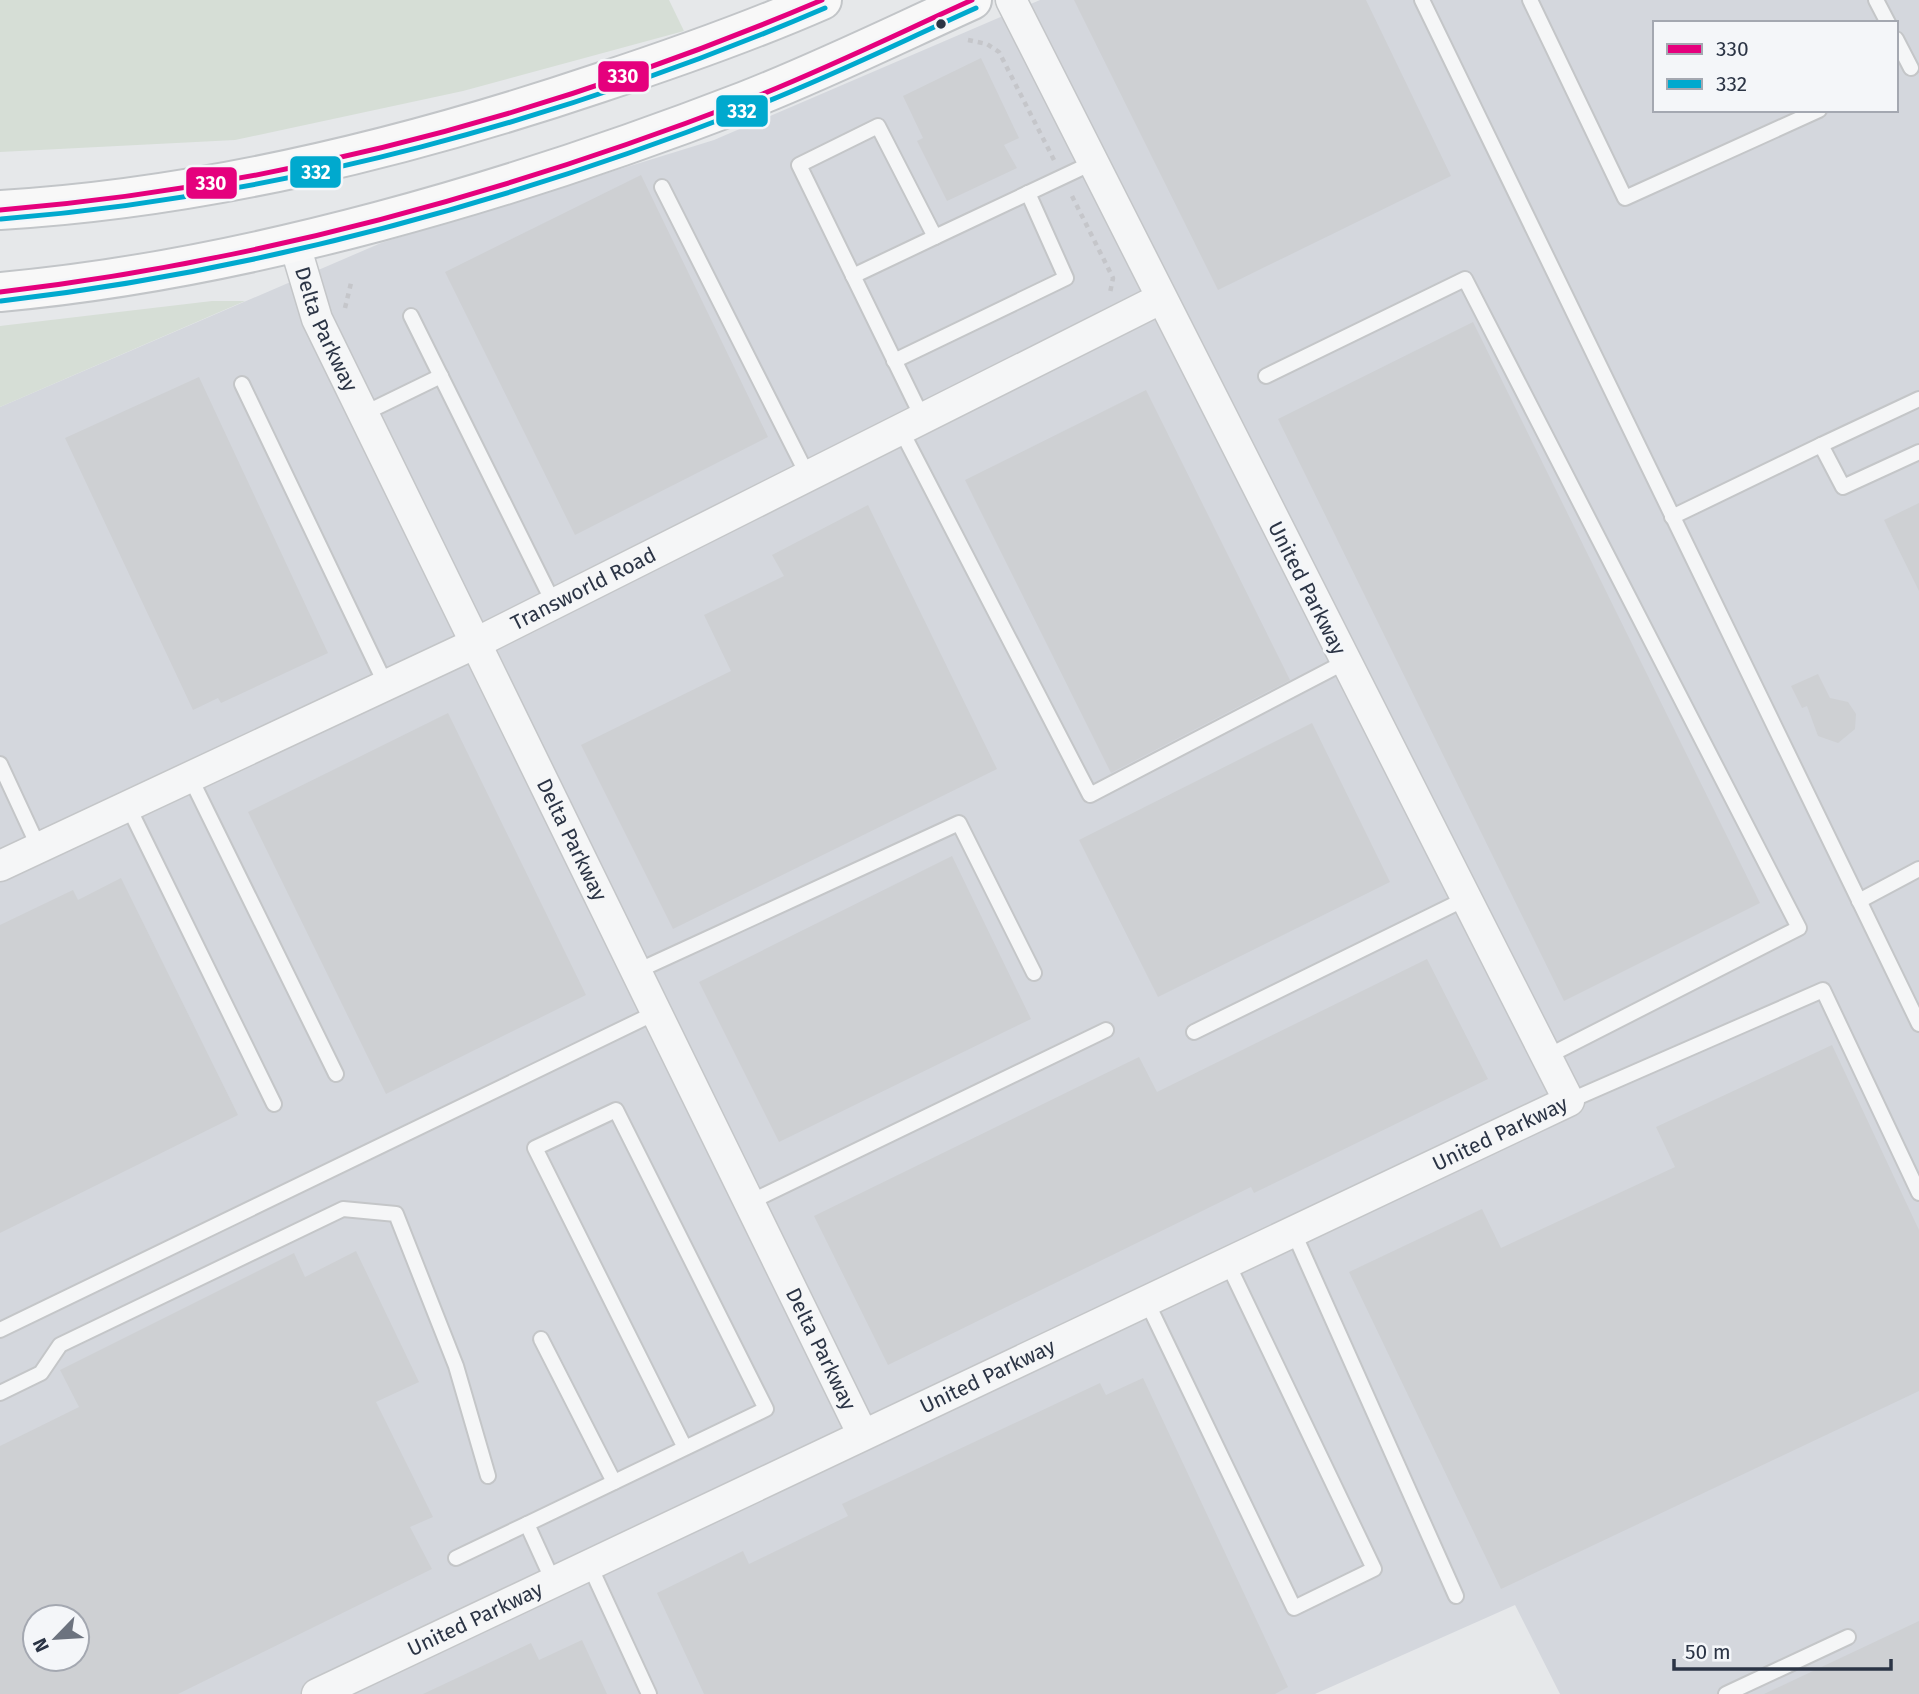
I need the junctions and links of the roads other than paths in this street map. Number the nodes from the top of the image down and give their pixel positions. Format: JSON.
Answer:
{"nodes":[{"id":1,"x":822,"y":0,"type":"edge"},
{"id":2,"x":972,"y":0,"type":"edge"},
{"id":3,"x":1011,"y":0,"type":"edge"},
{"id":4,"x":1422,"y":0,"type":"edge"},
{"id":5,"x":1530,"y":0,"type":"edge"},
{"id":6,"x":1877,"y":0,"type":"edge"},
{"id":7,"x":1887,"y":21,"type":"edge"},
{"id":8,"x":1898,"y":42,"type":"edge"},
{"id":9,"x":1915,"y":66,"type":"edge"},
{"id":10,"x":1898,"y":74,"type":"edge"},
{"id":11,"x":1815,"y":112,"type":"edge"},
{"id":12,"x":1092,"y":163,"type":"junction"},
{"id":13,"x":662,"y":187,"type":"dead end"},
{"id":14,"x":0,"y":191,"type":"edge"},
{"id":15,"x":1028,"y":193,"type":"junction"},
{"id":16,"x":46,"y":207,"type":"junction"},
{"id":17,"x":0,"y":210,"type":"edge"},
{"id":18,"x":935,"y":237,"type":"junction"},
{"id":19,"x":294,"y":242,"type":"junction"},
{"id":20,"x":853,"y":276,"type":"junction"},
{"id":21,"x":0,"y":292,"type":"edge"},
{"id":22,"x":1160,"y":299,"type":"junction"},
{"id":23,"x":411,"y":316,"type":"dead end"},
{"id":24,"x":894,"y":361,"type":"junction"},
{"id":25,"x":441,"y":376,"type":"junction"},
{"id":26,"x":1266,"y":376,"type":"dead end"},
{"id":27,"x":242,"y":384,"type":"dead end"},
{"id":28,"x":1919,"y":400,"type":"edge"},
{"id":29,"x":363,"y":414,"type":"junction"},
{"id":30,"x":912,"y":424,"type":"junction"},
{"id":31,"x":1821,"y":445,"type":"junction"},
{"id":32,"x":1919,"y":452,"type":"edge"},
{"id":33,"x":808,"y":476,"type":"junction"},
{"id":34,"x":1672,"y":517,"type":"junction"},
{"id":35,"x":554,"y":604,"type":"junction"},
{"id":36,"x":474,"y":644,"type":"junction"},
{"id":37,"x":1345,"y":662,"type":"junction"},
{"id":38,"x":386,"y":685,"type":"junction"},
{"id":39,"x":0,"y":764,"type":"edge"},
{"id":40,"x":190,"y":777,"type":"junction"},
{"id":41,"x":128,"y":806,"type":"junction"},
{"id":42,"x":39,"y":848,"type":"junction"},
{"id":43,"x":0,"y":866,"type":"edge"},
{"id":44,"x":1919,"y":869,"type":"edge"},
{"id":45,"x":1465,"y":899,"type":"junction"},
{"id":46,"x":1859,"y":901,"type":"junction"},
{"id":47,"x":635,"y":971,"type":"junction"},
{"id":48,"x":1034,"y":973,"type":"dead end"},
{"id":49,"x":655,"y":1013,"type":"junction"},
{"id":50,"x":1919,"y":1024,"type":"edge"},
{"id":51,"x":1106,"y":1030,"type":"dead end"},
{"id":52,"x":1194,"y":1032,"type":"dead end"},
{"id":53,"x":1546,"y":1057,"type":"junction"},
{"id":54,"x":336,"y":1074,"type":"dead end"},
{"id":55,"x":1569,"y":1101,"type":"junction"},
{"id":56,"x":274,"y":1104,"type":"dead end"},
{"id":57,"x":1919,"y":1193,"type":"edge"},
{"id":58,"x":748,"y":1203,"type":"junction"},
{"id":59,"x":1293,"y":1231,"type":"junction"},
{"id":60,"x":1227,"y":1262,"type":"junction"},
{"id":61,"x":1146,"y":1300,"type":"junction"},
{"id":62,"x":0,"y":1329,"type":"edge"},
{"id":63,"x":541,"y":1339,"type":"dead end"},
{"id":64,"x":0,"y":1393,"type":"edge"},
{"id":65,"x":862,"y":1433,"type":"junction"},
{"id":66,"x":685,"y":1448,"type":"junction"},
{"id":67,"x":488,"y":1476,"type":"dead end"},
{"id":68,"x":614,"y":1482,"type":"junction"},
{"id":69,"x":527,"y":1524,"type":"junction"},
{"id":70,"x":456,"y":1558,"type":"dead end"},
{"id":71,"x":589,"y":1564,"type":"junction"},
{"id":72,"x":553,"y":1581,"type":"junction"},
{"id":73,"x":1456,"y":1596,"type":"dead end"},
{"id":74,"x":1848,"y":1637,"type":"dead end"},
{"id":75,"x":317,"y":1694,"type":"edge"},
{"id":76,"x":649,"y":1694,"type":"edge"},
{"id":77,"x":1726,"y":1694,"type":"edge"}],
"edges":[{"from":1,"to":16,"type":"main road"},
{"from":2,"to":19,"type":"main road"},
{"from":3,"to":12,"type":"street","name":"United Parkway"},
{"from":4,"to":34,"type":"lane"},
{"from":5,"to":11,"type":"lane"},
{"from":6,"to":7,"type":"lane"},
{"from":8,"to":9,"type":"lane"},
{"from":9,"to":10,"type":"lane"},
{"from":12,"to":15,"type":"lane"},
{"from":12,"to":22,"type":"street","name":"United Parkway"},
{"from":13,"to":33,"type":"lane"},
{"from":14,"to":16,"type":"main road"},
{"from":15,"to":18,"type":"lane"},
{"from":15,"to":24,"type":"lane"},
{"from":16,"to":17,"type":"main road"},
{"from":18,"to":20,"type":"lane"},
{"from":18,"to":20,"type":"lane"},
{"from":19,"to":21,"type":"main road"},
{"from":19,"to":29,"type":"street","name":"Delta Parkway"},
{"from":20,"to":24,"type":"lane"},
{"from":22,"to":30,"type":"street","name":"Transworld Road"},
{"from":22,"to":37,"type":"street","name":"United Parkway"},
{"from":23,"to":25,"type":"lane"},
{"from":24,"to":30,"type":"lane"},
{"from":25,"to":29,"type":"lane"},
{"from":25,"to":35,"type":"lane"},
{"from":26,"to":53,"type":"lane"},
{"from":27,"to":38,"type":"lane"},
{"from":28,"to":31,"type":"lane"},
{"from":29,"to":36,"type":"street","name":"Delta Parkway"},
{"from":30,"to":33,"type":"street","name":"Transworld Road"},
{"from":30,"to":37,"type":"lane"},
{"from":31,"to":32,"type":"lane"},
{"from":31,"to":34,"type":"lane"},
{"from":33,"to":35,"type":"street","name":"Transworld Road"},
{"from":34,"to":46,"type":"lane"},
{"from":35,"to":36,"type":"street","name":"Transworld Road"},
{"from":36,"to":38,"type":"street","name":"Transworld Road"},
{"from":36,"to":47,"type":"street","name":"Delta Parkway"},
{"from":37,"to":45,"type":"street","name":"United Parkway"},
{"from":38,"to":40,"type":"street","name":"Transworld Road"},
{"from":39,"to":42,"type":"lane"},
{"from":40,"to":41,"type":"street","name":"Transworld Road"},
{"from":40,"to":54,"type":"lane"},
{"from":41,"to":42,"type":"street","name":"Transworld Road"},
{"from":41,"to":56,"type":"lane"},
{"from":42,"to":43,"type":"street","name":"Transworld Road"},
{"from":44,"to":46,"type":"lane"},
{"from":45,"to":52,"type":"lane"},
{"from":45,"to":53,"type":"street","name":"United Parkway"},
{"from":46,"to":50,"type":"lane"},
{"from":47,"to":48,"type":"lane"},
{"from":47,"to":49,"type":"street","name":"Delta Parkway"},
{"from":49,"to":58,"type":"street","name":"Delta Parkway"},
{"from":49,"to":62,"type":"lane"},
{"from":51,"to":58,"type":"lane"},
{"from":53,"to":55,"type":"street","name":"United Parkway"},
{"from":55,"to":57,"type":"lane"},
{"from":55,"to":59,"type":"street","name":"United Parkway"},
{"from":58,"to":65,"type":"street","name":"Delta Parkway"},
{"from":59,"to":60,"type":"street","name":"United Parkway"},
{"from":59,"to":73,"type":"lane"},
{"from":60,"to":61,"type":"street","name":"United Parkway"},
{"from":60,"to":61,"type":"lane"},
{"from":61,"to":65,"type":"street","name":"United Parkway"},
{"from":63,"to":68,"type":"lane"},
{"from":64,"to":67,"type":"lane"},
{"from":65,"to":71,"type":"street","name":"United Parkway"},
{"from":66,"to":66,"type":"lane"},
{"from":66,"to":68,"type":"lane"},
{"from":68,"to":69,"type":"lane"},
{"from":69,"to":70,"type":"lane"},
{"from":69,"to":72,"type":"lane"},
{"from":71,"to":72,"type":"street","name":"United Parkway"},
{"from":71,"to":76,"type":"lane"},
{"from":72,"to":75,"type":"street","name":"United Parkway"},
{"from":74,"to":77,"type":"lane"}]}
